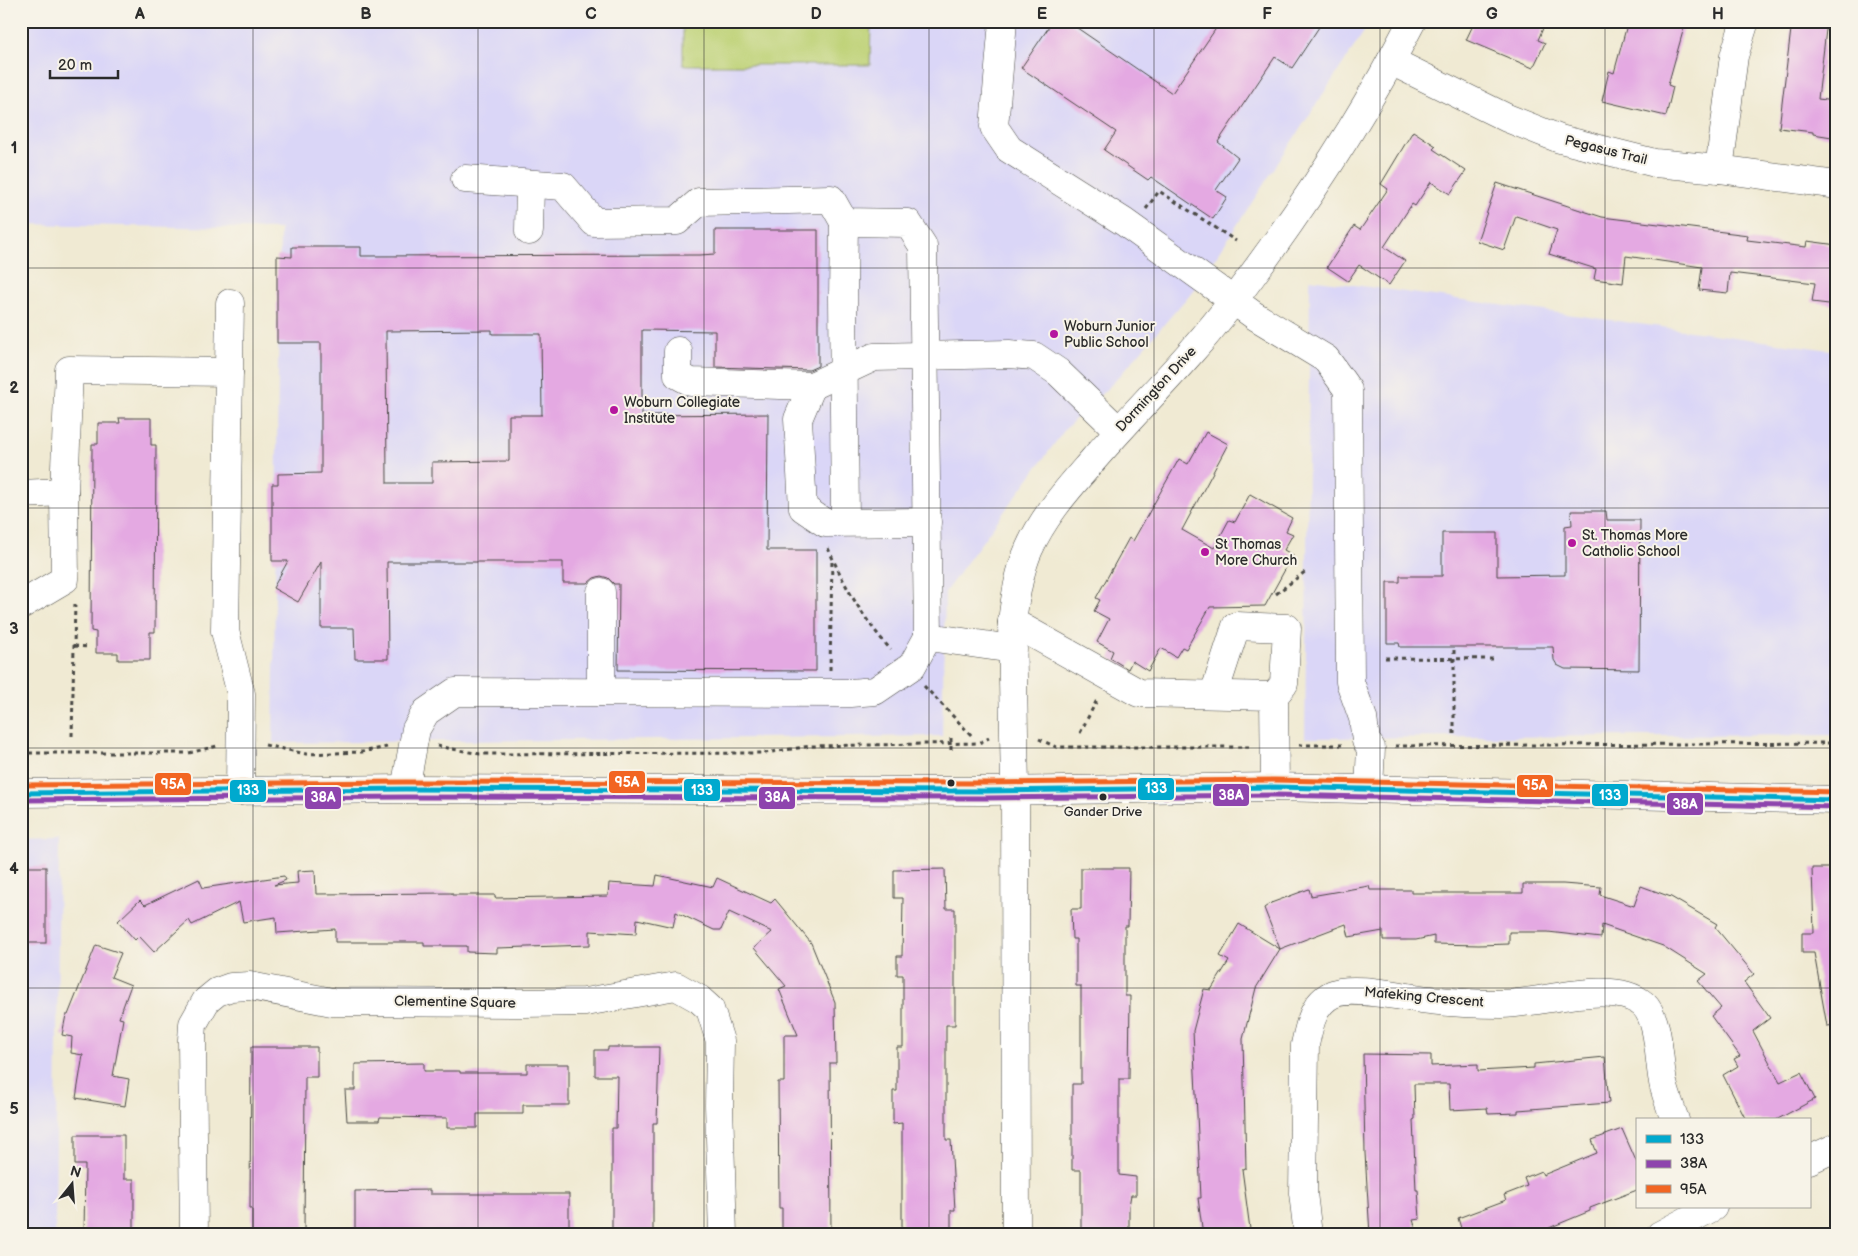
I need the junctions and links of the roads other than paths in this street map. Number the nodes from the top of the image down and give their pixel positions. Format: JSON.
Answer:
{"nodes":[{"id":1,"x":1003,"y":21,"type":"edge"},
{"id":2,"x":1412,"y":21,"type":"edge"},
{"id":3,"x":1745,"y":21,"type":"edge"},
{"id":4,"x":1391,"y":62,"type":"junction"},
{"id":5,"x":1719,"y":169,"type":"junction"},
{"id":6,"x":466,"y":179,"type":"dead end"},
{"id":7,"x":530,"y":184,"type":"junction"},
{"id":8,"x":1837,"y":185,"type":"edge"},
{"id":9,"x":844,"y":222,"type":"junction"},
{"id":10,"x":529,"y":231,"type":"dead end"},
{"id":11,"x":1233,"y":301,"type":"junction"},
{"id":12,"x":230,"y":303,"type":"dead end"},
{"id":13,"x":678,"y":351,"type":"dead end"},
{"id":14,"x":924,"y":355,"type":"junction"},
{"id":15,"x":844,"y":371,"type":"junction"},
{"id":16,"x":229,"y":372,"type":"junction"},
{"id":17,"x":812,"y":386,"type":"junction"},
{"id":18,"x":1118,"y":430,"type":"junction"},
{"id":19,"x":64,"y":492,"type":"junction"},
{"id":20,"x":21,"y":494,"type":"edge"},
{"id":21,"x":845,"y":522,"type":"junction"},
{"id":22,"x":927,"y":522,"type":"junction"},
{"id":23,"x":601,"y":592,"type":"dead end"},
{"id":24,"x":21,"y":605,"type":"edge"},
{"id":25,"x":1013,"y":635,"type":"junction"},
{"id":26,"x":928,"y":637,"type":"junction"},
{"id":27,"x":601,"y":692,"type":"junction"},
{"id":28,"x":1214,"y":694,"type":"junction"},
{"id":29,"x":1274,"y":696,"type":"junction"},
{"id":30,"x":1275,"y":787,"type":"junction"},
{"id":31,"x":405,"y":789,"type":"junction"},
{"id":32,"x":1369,"y":789,"type":"junction"},
{"id":33,"x":1015,"y":790,"type":"junction"},
{"id":34,"x":240,"y":791,"type":"junction"},
{"id":35,"x":21,"y":793,"type":"edge"},
{"id":36,"x":1837,"y":800,"type":"edge"},
{"id":37,"x":1674,"y":1118,"type":"edge"},
{"id":38,"x":1837,"y":1147,"type":"edge"},
{"id":39,"x":1810,"y":1160,"type":"edge"},
{"id":40,"x":1711,"y":1208,"type":"edge"},
{"id":41,"x":194,"y":1235,"type":"edge"},
{"id":42,"x":723,"y":1235,"type":"edge"},
{"id":43,"x":1016,"y":1235,"type":"edge"},
{"id":44,"x":1308,"y":1235,"type":"edge"},
{"id":45,"x":1660,"y":1235,"type":"edge"}],
"edges":[{"from":1,"to":11,"type":"street"},
{"from":2,"to":4,"type":"street","name":"Dormington Drive"},
{"from":3,"to":5,"type":"street"},
{"from":4,"to":5,"type":"street","name":"Pegasus Trail"},
{"from":4,"to":11,"type":"street","name":"Dormington Drive"},
{"from":5,"to":8,"type":"street","name":"Pegasus Trail"},
{"from":6,"to":7,"type":"street"},
{"from":7,"to":9,"type":"street"},
{"from":7,"to":10,"type":"street"},
{"from":9,"to":14,"type":"street"},
{"from":9,"to":15,"type":"street"},
{"from":11,"to":18,"type":"street","name":"Dormington Drive"},
{"from":11,"to":32,"type":"street"},
{"from":12,"to":16,"type":"street"},
{"from":13,"to":17,"type":"street"},
{"from":14,"to":15,"type":"street"},
{"from":14,"to":18,"type":"street"},
{"from":14,"to":22,"type":"street"},
{"from":15,"to":17,"type":"street"},
{"from":15,"to":21,"type":"street"},
{"from":16,"to":19,"type":"street"},
{"from":16,"to":34,"type":"street"},
{"from":17,"to":21,"type":"street"},
{"from":18,"to":25,"type":"street","name":"Dormington Drive"},
{"from":19,"to":20,"type":"street"},
{"from":19,"to":24,"type":"street"},
{"from":21,"to":22,"type":"street"},
{"from":22,"to":26,"type":"street"},
{"from":23,"to":27,"type":"street"},
{"from":25,"to":26,"type":"street"},
{"from":25,"to":28,"type":"street"},
{"from":25,"to":33,"type":"street","name":"Dormington Drive"},
{"from":26,"to":27,"type":"street"},
{"from":27,"to":31,"type":"street"},
{"from":28,"to":29,"type":"street"},
{"from":28,"to":29,"type":"street"},
{"from":29,"to":30,"type":"street"},
{"from":30,"to":32,"type":"street"},
{"from":30,"to":33,"type":"street"},
{"from":31,"to":33,"type":"street"},
{"from":31,"to":34,"type":"street"},
{"from":32,"to":36,"type":"street"},
{"from":33,"to":43,"type":"street"},
{"from":34,"to":35,"type":"street"},
{"from":37,"to":44,"type":"street","name":"Mafeking Crescent"},
{"from":38,"to":39,"type":"street"},
{"from":40,"to":45,"type":"street"},
{"from":41,"to":42,"type":"street","name":"Clementine Square"}]}
